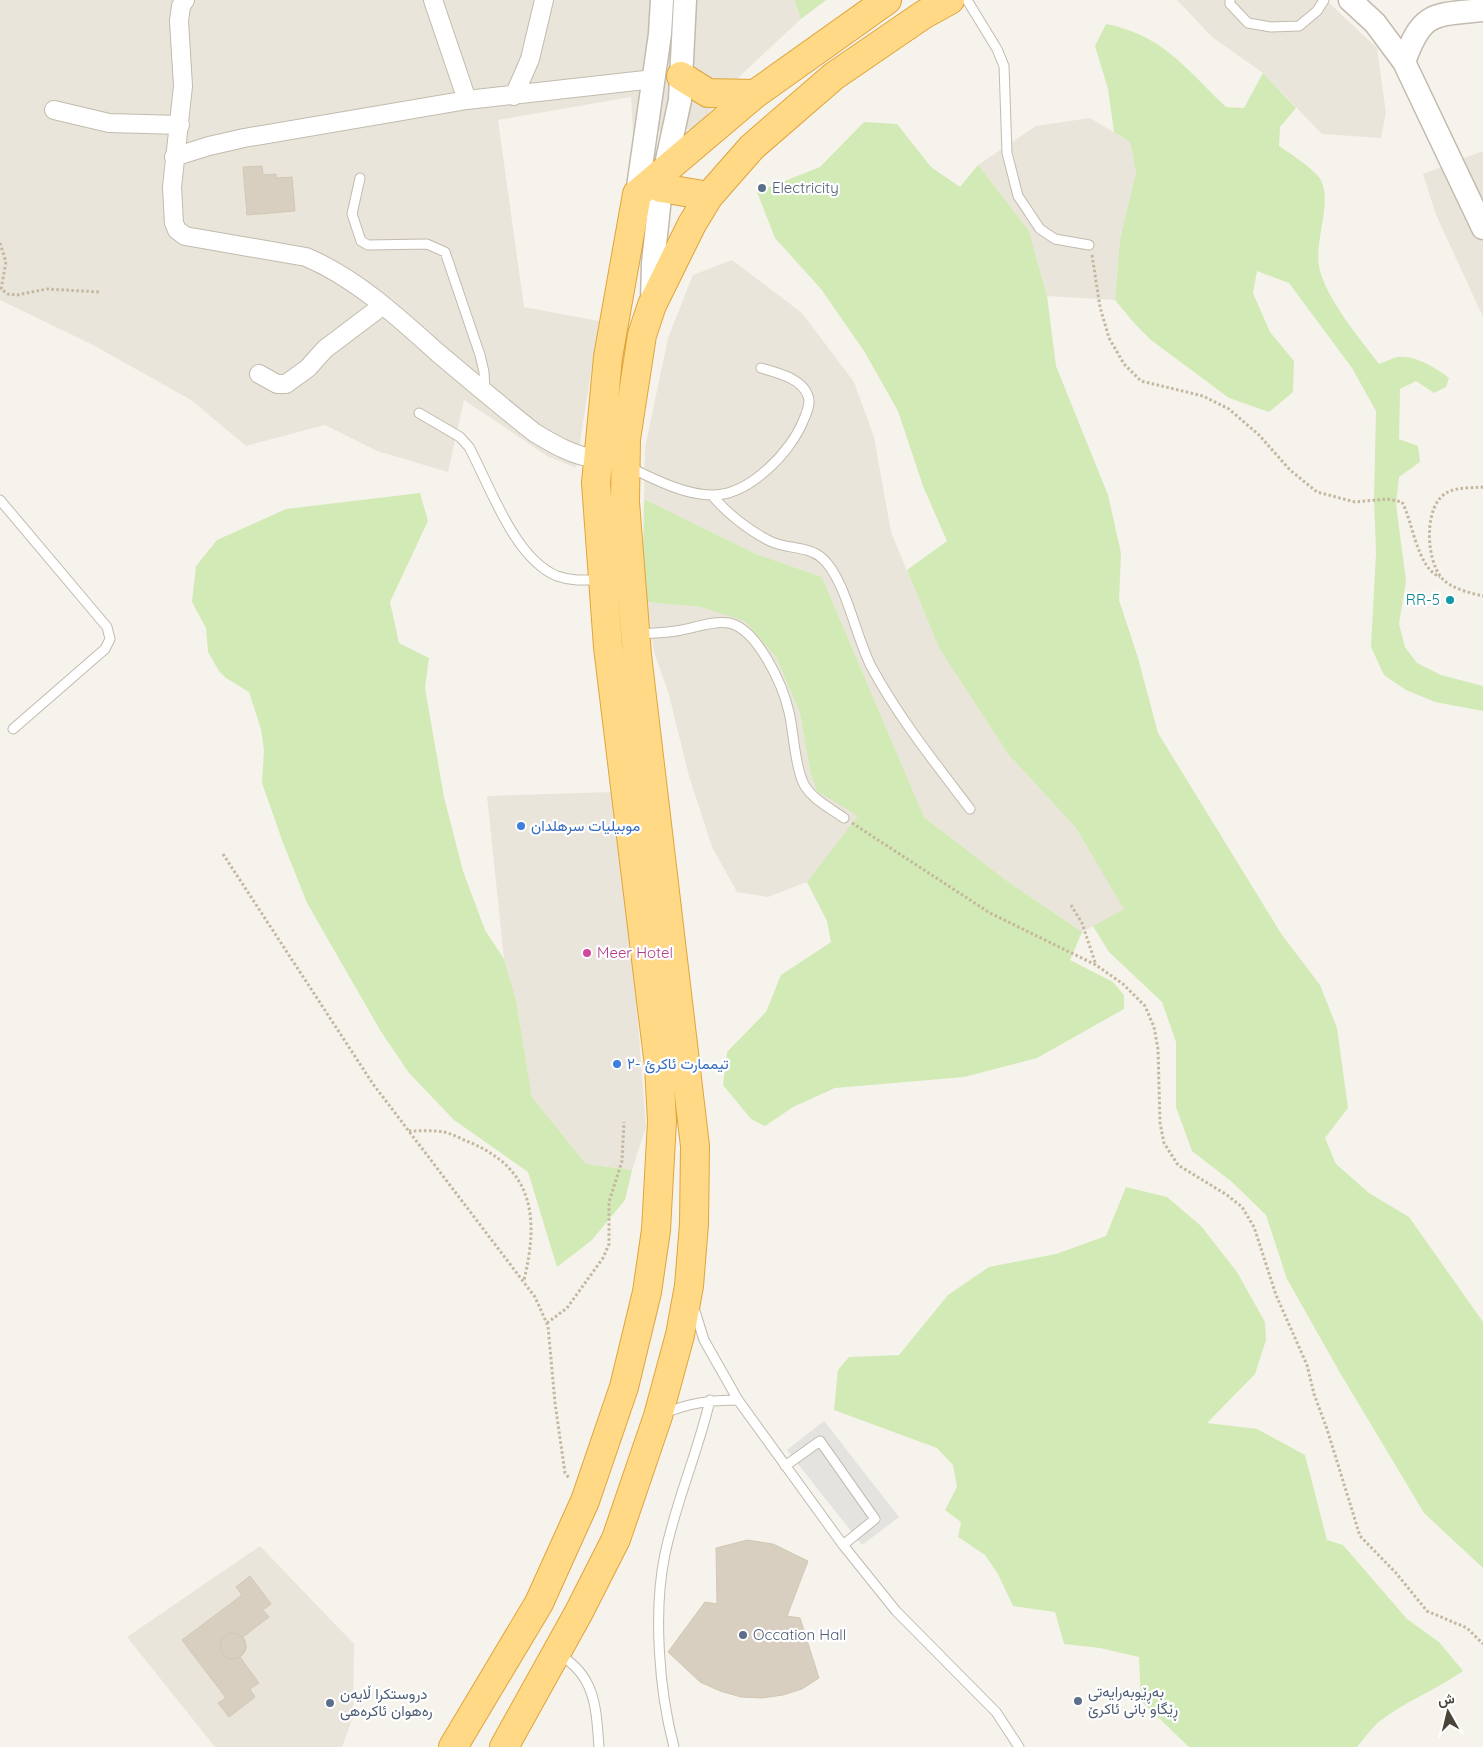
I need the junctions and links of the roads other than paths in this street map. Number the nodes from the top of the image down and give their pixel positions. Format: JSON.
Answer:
{"nodes":[{"id":1,"x":185,"y":0,"type":"edge"},
{"id":2,"x":433,"y":0,"type":"edge"},
{"id":3,"x":544,"y":0,"type":"edge"},
{"id":4,"x":662,"y":0,"type":"edge"},
{"id":5,"x":685,"y":0,"type":"edge"},
{"id":6,"x":887,"y":0,"type":"edge"},
{"id":7,"x":950,"y":0,"type":"edge"},
{"id":8,"x":967,"y":0,"type":"edge"},
{"id":9,"x":1230,"y":0,"type":"edge"},
{"id":10,"x":1324,"y":0,"type":"edge"},
{"id":11,"x":1350,"y":0,"type":"edge"},
{"id":12,"x":1483,"y":10,"type":"edge"},
{"id":13,"x":1404,"y":62,"type":"junction"},
{"id":14,"x":681,"y":76,"type":"junction"},
{"id":15,"x":654,"y":79,"type":"junction"},
{"id":16,"x":755,"y":94,"type":"junction"},
{"id":17,"x":514,"y":96,"type":"junction"},
{"id":18,"x":467,"y":100,"type":"junction"},
{"id":19,"x":54,"y":110,"type":"dead end"},
{"id":20,"x":180,"y":125,"type":"junction"},
{"id":21,"x":174,"y":157,"type":"junction"},
{"id":22,"x":360,"y":178,"type":"dead end"},
{"id":23,"x":654,"y":184,"type":"junction"},
{"id":24,"x":709,"y":196,"type":"junction"},
{"id":25,"x":1483,"y":228,"type":"edge"},
{"id":26,"x":1089,"y":245,"type":"road end"},
{"id":27,"x":652,"y":305,"type":"junction"},
{"id":28,"x":382,"y":306,"type":"junction"},
{"id":29,"x":761,"y":368,"type":"dead end"},
{"id":30,"x":259,"y":374,"type":"dead end"},
{"id":31,"x":485,"y":392,"type":"junction"},
{"id":32,"x":419,"y":413,"type":"dead end"},
{"id":33,"x":597,"y":459,"type":"junction"},
{"id":34,"x":624,"y":465,"type":"junction"},
{"id":35,"x":712,"y":495,"type":"junction"},
{"id":36,"x":0,"y":500,"type":"edge"},
{"id":37,"x":602,"y":580,"type":"junction"},
{"id":38,"x":635,"y":634,"type":"junction"},
{"id":39,"x":13,"y":729,"type":"dead end"},
{"id":40,"x":970,"y":809,"type":"dead end"},
{"id":41,"x":844,"y":818,"type":"road end"},
{"id":42,"x":689,"y":1286,"type":"junction"},
{"id":43,"x":710,"y":1400,"type":"junction"},
{"id":44,"x":738,"y":1400,"type":"junction"},
{"id":45,"x":658,"y":1416,"type":"junction"},
{"id":46,"x":785,"y":1466,"type":"junction"},
{"id":47,"x":843,"y":1545,"type":"junction"},
{"id":48,"x":555,"y":1652,"type":"junction"},
{"id":49,"x":453,"y":1747,"type":"edge"},
{"id":50,"x":504,"y":1747,"type":"edge"},
{"id":51,"x":599,"y":1747,"type":"edge"},
{"id":52,"x":674,"y":1747,"type":"edge"},
{"id":53,"x":1019,"y":1747,"type":"edge"}],
"edges":[{"from":1,"to":20,"type":"street"},
{"from":2,"to":18,"type":"street"},
{"from":3,"to":17,"type":"street"},
{"from":4,"to":15,"type":"street"},
{"from":5,"to":14,"type":"street"},
{"from":6,"to":16,"type":"highway"},
{"from":7,"to":24,"type":"highway"},
{"from":8,"to":26,"type":"lane"},
{"from":9,"to":10,"type":"lane"},
{"from":11,"to":13,"type":"street"},
{"from":12,"to":13,"type":"street"},
{"from":13,"to":25,"type":"street"},
{"from":14,"to":16,"type":"highway"},
{"from":14,"to":23,"type":"street"},
{"from":15,"to":17,"type":"street"},
{"from":15,"to":23,"type":"street"},
{"from":16,"to":23,"type":"highway"},
{"from":17,"to":18,"type":"street"},
{"from":18,"to":21,"type":"street"},
{"from":19,"to":20,"type":"street"},
{"from":20,"to":21,"type":"street"},
{"from":21,"to":28,"type":"street"},
{"from":22,"to":31,"type":"lane"},
{"from":23,"to":24,"type":"highway"},
{"from":23,"to":27,"type":"street"},
{"from":23,"to":33,"type":"highway"},
{"from":24,"to":27,"type":"highway"},
{"from":27,"to":34,"type":"highway"},
{"from":28,"to":30,"type":"street"},
{"from":28,"to":31,"type":"street"},
{"from":29,"to":35,"type":"lane"},
{"from":31,"to":33,"type":"street"},
{"from":32,"to":37,"type":"lane"},
{"from":33,"to":37,"type":"highway"},
{"from":34,"to":35,"type":"lane"},
{"from":34,"to":38,"type":"highway"},
{"from":35,"to":40,"type":"lane"},
{"from":36,"to":39,"type":"lane"},
{"from":37,"to":49,"type":"highway"},
{"from":38,"to":41,"type":"lane"},
{"from":38,"to":42,"type":"highway"},
{"from":42,"to":44,"type":"lane"},
{"from":42,"to":45,"type":"highway"},
{"from":43,"to":44,"type":"lane"},
{"from":43,"to":45,"type":"lane"},
{"from":43,"to":52,"type":"lane"},
{"from":44,"to":46,"type":"lane"},
{"from":45,"to":48,"type":"highway"},
{"from":46,"to":47,"type":"lane"},
{"from":46,"to":47,"type":"lane"},
{"from":47,"to":53,"type":"lane"},
{"from":48,"to":50,"type":"highway"},
{"from":48,"to":51,"type":"lane"}]}
